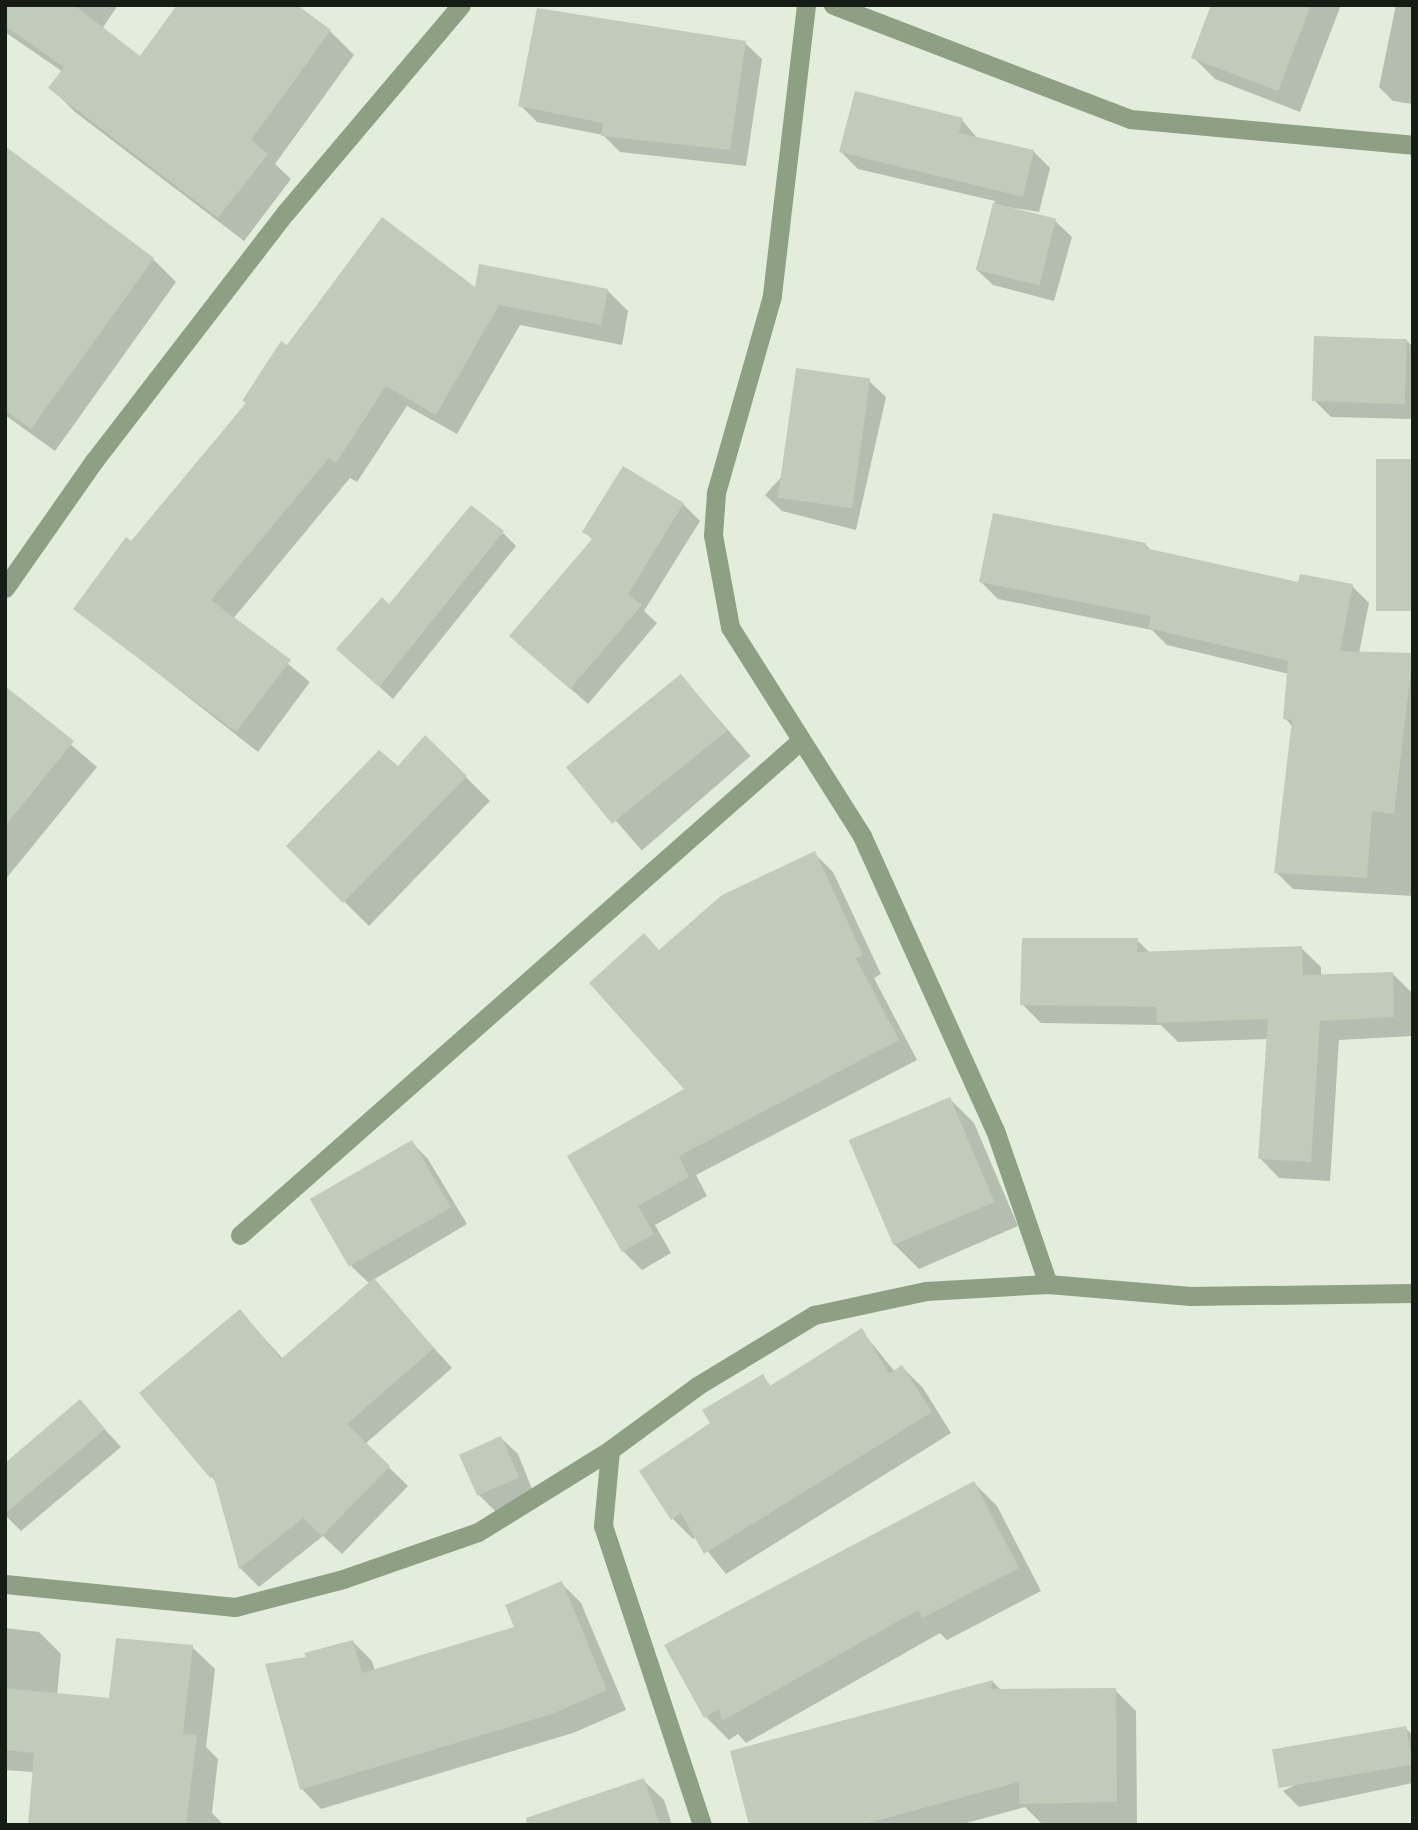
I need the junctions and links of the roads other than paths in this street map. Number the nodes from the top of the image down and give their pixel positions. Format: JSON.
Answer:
{"nodes":[{"id":1,"x":461,"y":5,"type":"edge"},
{"id":2,"x":806,"y":5,"type":"edge"},
{"id":3,"x":833,"y":5,"type":"edge"},
{"id":4,"x":1413,"y":145,"type":"edge"},
{"id":5,"x":5,"y":588,"type":"edge"},
{"id":6,"x":799,"y":741,"type":"junction"},
{"id":7,"x":240,"y":1235,"type":"dead end"},
{"id":8,"x":1048,"y":1284,"type":"junction"},
{"id":9,"x":1413,"y":1293,"type":"edge"},
{"id":10,"x":610,"y":1450,"type":"junction"},
{"id":11,"x":8,"y":1591,"type":"edge"},
{"id":12,"x":702,"y":1825,"type":"edge"}],
"edges":[{"from":1,"to":5,"type":"street"},
{"from":2,"to":6,"type":"street"},
{"from":3,"to":4,"type":"street"},
{"from":6,"to":7,"type":"street"},
{"from":6,"to":8,"type":"street"},
{"from":8,"to":9,"type":"street"},
{"from":8,"to":10,"type":"street"},
{"from":10,"to":11,"type":"street"},
{"from":10,"to":12,"type":"street"}]}
